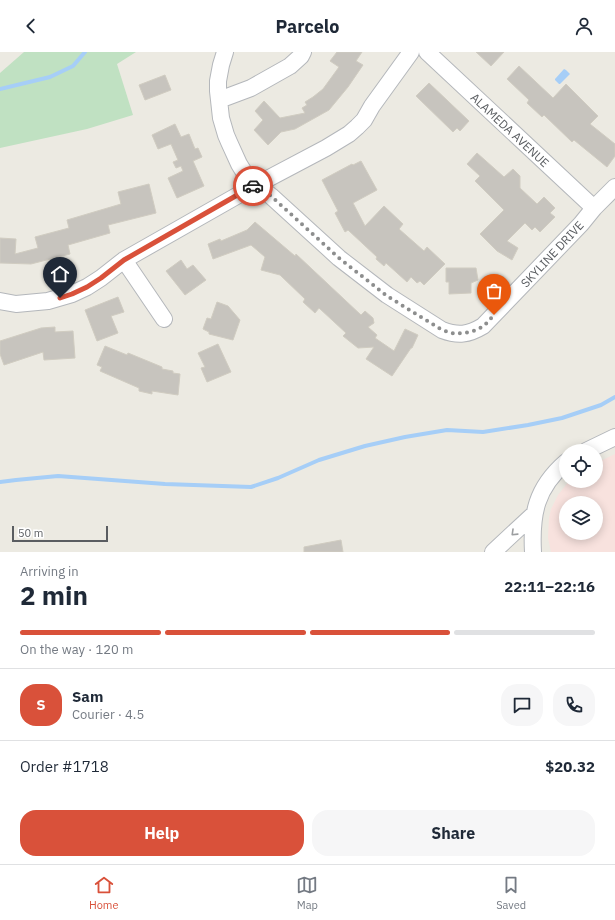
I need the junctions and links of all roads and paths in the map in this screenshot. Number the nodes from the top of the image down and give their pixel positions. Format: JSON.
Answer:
{"nodes":[{"id":1,"x":225,"y":52,"type":"edge"},
{"id":2,"x":303,"y":52,"type":"edge"},
{"id":3,"x":411,"y":52,"type":"edge"},
{"id":4,"x":427,"y":52,"type":"edge"},
{"id":5,"x":219,"y":100,"type":"junction"},
{"id":6,"x":256,"y":184,"type":"junction"},
{"id":7,"x":615,"y":188,"type":"edge"},
{"id":8,"x":594,"y":208,"type":"junction"},
{"id":9,"x":124,"y":260,"type":"junction"},
{"id":10,"x":0,"y":301,"type":"edge"},
{"id":11,"x":164,"y":319,"type":"dead end"},
{"id":12,"x":615,"y":437,"type":"edge"},
{"id":13,"x":600,"y":444,"type":"edge"},
{"id":14,"x":559,"y":469,"type":"edge"},
{"id":15,"x":534,"y":514,"type":"junction"},
{"id":16,"x":493,"y":552,"type":"edge"},
{"id":17,"x":533,"y":552,"type":"edge"}],
"edges":[{"from":1,"to":5,"type":"street","name":"SKYLINE DRIVE"},
{"from":2,"to":5,"type":"street"},
{"from":3,"to":6,"type":"street"},
{"from":4,"to":8,"type":"street","name":"ALAMEDA AVENUE"},
{"from":5,"to":6,"type":"street","name":"SKYLINE DRIVE"},
{"from":6,"to":8,"type":"street","name":"SKYLINE DRIVE"},
{"from":6,"to":9,"type":"street"},
{"from":7,"to":8,"type":"street","name":"SKYLINE DRIVE"},
{"from":9,"to":10,"type":"street"},
{"from":9,"to":11,"type":"street"},
{"from":12,"to":13,"type":"street"},
{"from":14,"to":15,"type":"street"},
{"from":15,"to":16,"type":"street","one_way":true},
{"from":15,"to":17,"type":"street"}]}
